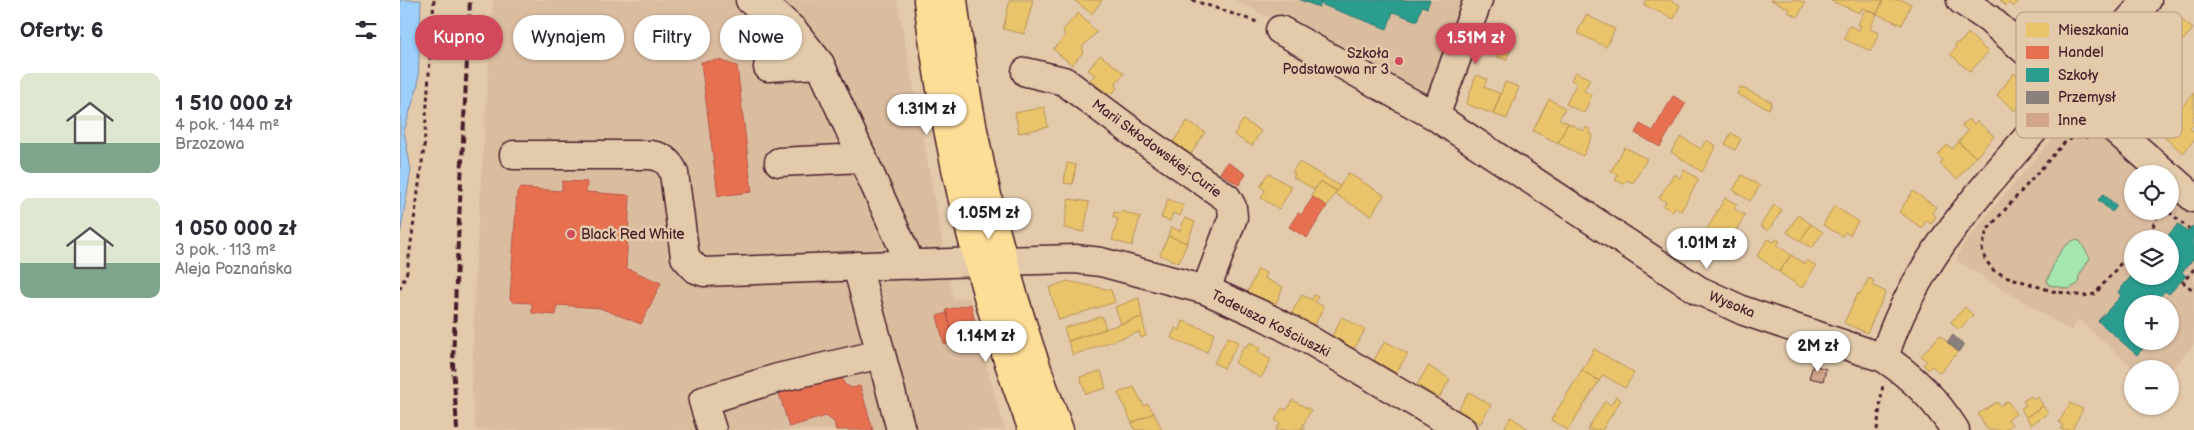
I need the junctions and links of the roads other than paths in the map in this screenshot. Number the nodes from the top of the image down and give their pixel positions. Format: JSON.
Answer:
{"nodes":[{"id":1,"x":750,"y":0,"type":"edge"},
{"id":2,"x":928,"y":0,"type":"edge"},
{"id":3,"x":952,"y":0,"type":"edge"},
{"id":4,"x":1478,"y":0,"type":"edge"},
{"id":5,"x":1961,"y":0,"type":"edge"},
{"id":6,"x":2146,"y":0,"type":"edge"},
{"id":7,"x":2136,"y":12,"type":"edge"},
{"id":8,"x":1268,"y":26,"type":"road end"},
{"id":9,"x":2016,"y":43,"type":"edge"},
{"id":10,"x":820,"y":64,"type":"junction"},
{"id":11,"x":768,"y":68,"type":"dead end"},
{"id":12,"x":1026,"y":72,"type":"dead end"},
{"id":13,"x":1435,"y":116,"type":"junction"},
{"id":14,"x":2028,"y":138,"type":"edge"},
{"id":15,"x":2125,"y":138,"type":"edge"},
{"id":16,"x":514,"y":155,"type":"dead end"},
{"id":17,"x":863,"y":158,"type":"junction"},
{"id":18,"x":779,"y":162,"type":"dead end"},
{"id":19,"x":2156,"y":165,"type":"edge"},
{"id":20,"x":2179,"y":185,"type":"edge"},
{"id":21,"x":2194,"y":198,"type":"edge"},
{"id":22,"x":990,"y":261,"type":"junction"},
{"id":23,"x":911,"y":265,"type":"junction"},
{"id":24,"x":857,"y":266,"type":"junction"},
{"id":25,"x":1206,"y":290,"type":"junction"},
{"id":26,"x":881,"y":354,"type":"junction"},
{"id":27,"x":1884,"y":358,"type":"junction"},
{"id":28,"x":712,"y":430,"type":"edge"},
{"id":29,"x":901,"y":430,"type":"edge"},
{"id":30,"x":1033,"y":430,"type":"edge"},
{"id":31,"x":1059,"y":430,"type":"edge"},
{"id":32,"x":1462,"y":430,"type":"edge"},
{"id":33,"x":1955,"y":430,"type":"edge"}],
"edges":[{"from":1,"to":10,"type":"street"},
{"from":2,"to":22,"type":"main road"},
{"from":3,"to":22,"type":"main road"},
{"from":4,"to":13,"type":"street"},
{"from":5,"to":9,"type":"street"},
{"from":6,"to":7,"type":"street"},
{"from":8,"to":13,"type":"street","name":"Wysoka"},
{"from":10,"to":11,"type":"street"},
{"from":10,"to":17,"type":"street"},
{"from":12,"to":25,"type":"street","name":"Marii Skłodowskiej-Curie"},
{"from":13,"to":27,"type":"street","name":"Wysoka"},
{"from":14,"to":27,"type":"street"},
{"from":15,"to":19,"type":"street"},
{"from":16,"to":24,"type":"street","name":"Tadeusza Kościuszki"},
{"from":17,"to":18,"type":"street"},
{"from":17,"to":23,"type":"street"},
{"from":20,"to":21,"type":"street"},
{"from":22,"to":23,"type":"street","name":"Tadeusza Kościuszki"},
{"from":22,"to":25,"type":"street","name":"Tadeusza Kościuszki"},
{"from":22,"to":30,"type":"main road"},
{"from":22,"to":31,"type":"main road"},
{"from":23,"to":24,"type":"street","name":"Tadeusza Kościuszki"},
{"from":24,"to":26,"type":"street"},
{"from":25,"to":32,"type":"street","name":"Tadeusza Kościuszki"},
{"from":26,"to":28,"type":"street"},
{"from":26,"to":29,"type":"street"},
{"from":27,"to":33,"type":"street","name":"Wysoka"}]}
